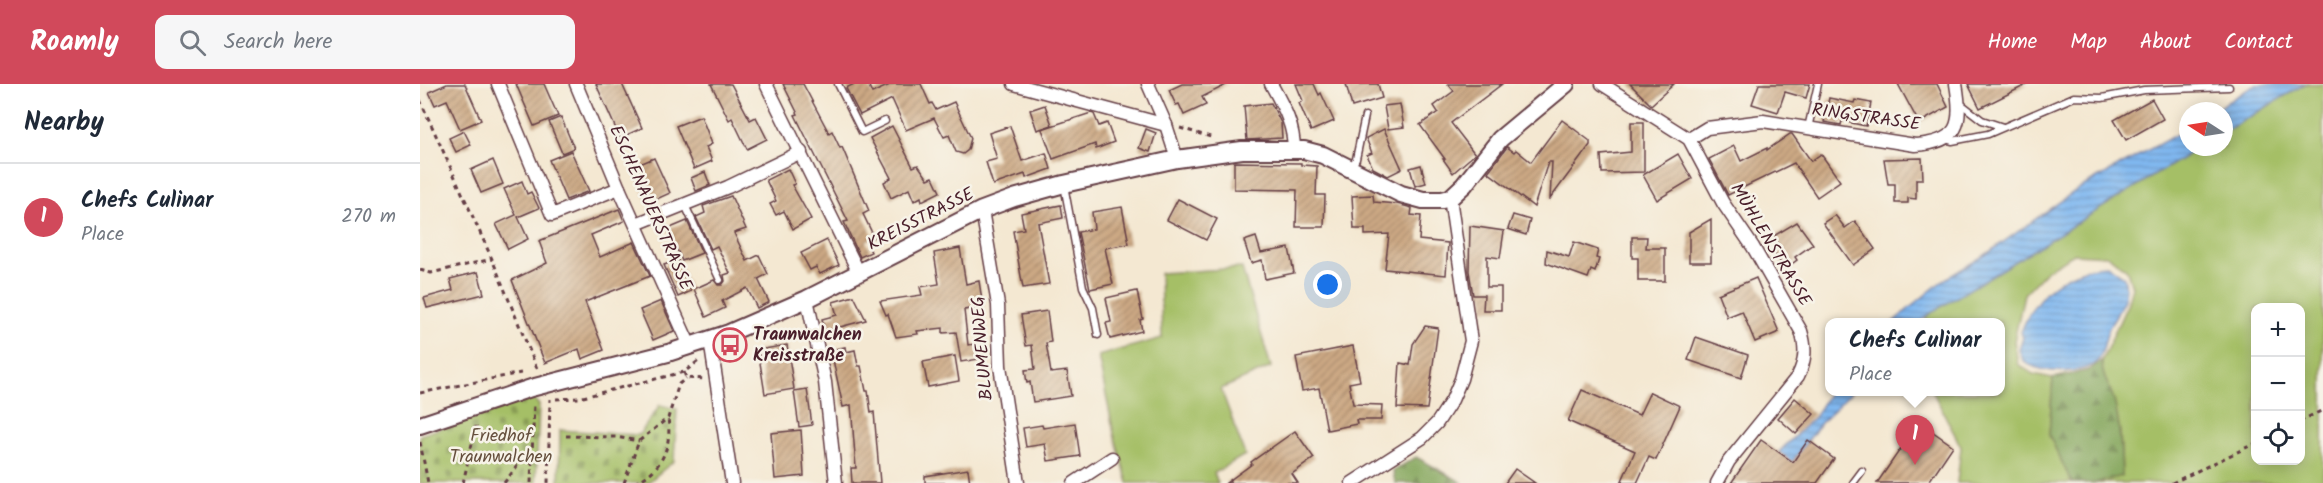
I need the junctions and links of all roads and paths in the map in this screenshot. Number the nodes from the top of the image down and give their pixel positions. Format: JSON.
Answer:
{"nodes":[{"id":1,"x":498,"y":84,"type":"edge"},
{"id":2,"x":576,"y":84,"type":"edge"},
{"id":3,"x":766,"y":84,"type":"edge"},
{"id":4,"x":838,"y":84,"type":"edge"},
{"id":5,"x":1014,"y":84,"type":"edge"},
{"id":6,"x":1148,"y":84,"type":"edge"},
{"id":7,"x":1271,"y":84,"type":"edge"},
{"id":8,"x":1566,"y":84,"type":"edge"},
{"id":9,"x":1602,"y":84,"type":"edge"},
{"id":10,"x":1818,"y":84,"type":"edge"},
{"id":11,"x":1956,"y":84,"type":"edge"},
{"id":12,"x":2229,"y":87,"type":"dead end"},
{"id":13,"x":420,"y":100,"type":"edge"},
{"id":14,"x":1959,"y":103,"type":"junction"},
{"id":15,"x":1365,"y":116,"type":"dead end"},
{"id":16,"x":885,"y":121,"type":"dead end"},
{"id":17,"x":1166,"y":125,"type":"junction"},
{"id":18,"x":1808,"y":128,"type":"junction"},
{"id":19,"x":2004,"y":128,"type":"junction"},
{"id":20,"x":1218,"y":139,"type":"dead end"},
{"id":21,"x":1689,"y":139,"type":"junction"},
{"id":22,"x":1946,"y":139,"type":"junction"},
{"id":23,"x":1294,"y":150,"type":"junction"},
{"id":24,"x":801,"y":152,"type":"junction"},
{"id":25,"x":1177,"y":159,"type":"junction"},
{"id":26,"x":1351,"y":168,"type":"junction"},
{"id":27,"x":1064,"y":184,"type":"junction"},
{"id":28,"x":619,"y":188,"type":"junction"},
{"id":29,"x":1450,"y":198,"type":"junction"},
{"id":30,"x":685,"y":205,"type":"junction"},
{"id":31,"x":981,"y":210,"type":"junction"},
{"id":32,"x":636,"y":224,"type":"junction"},
{"id":33,"x":492,"y":259,"type":"junction"},
{"id":34,"x":420,"y":270,"type":"edge"},
{"id":35,"x":859,"y":273,"type":"junction"},
{"id":36,"x":720,"y":280,"type":"dead end"},
{"id":37,"x":807,"y":299,"type":"junction"},
{"id":38,"x":1098,"y":335,"type":"dead end"},
{"id":39,"x":711,"y":344,"type":"junction"},
{"id":40,"x":690,"y":346,"type":"junction"},
{"id":41,"x":684,"y":372,"type":"junction"},
{"id":42,"x":686,"y":378,"type":"junction"},
{"id":43,"x":718,"y":383,"type":"junction"},
{"id":44,"x":547,"y":392,"type":"junction"},
{"id":45,"x":420,"y":393,"type":"edge"},
{"id":46,"x":534,"y":402,"type":"junction"},
{"id":47,"x":524,"y":406,"type":"dead end"},
{"id":48,"x":2323,"y":410,"type":"edge"},
{"id":49,"x":668,"y":418,"type":"junction"},
{"id":50,"x":486,"y":419,"type":"dead end"},
{"id":51,"x":2305,"y":420,"type":"edge"},
{"id":52,"x":477,"y":422,"type":"junction"},
{"id":53,"x":468,"y":426,"type":"dead end"},
{"id":54,"x":425,"y":432,"type":"edge"},
{"id":55,"x":566,"y":436,"type":"dead end"},
{"id":56,"x":639,"y":441,"type":"junction"},
{"id":57,"x":420,"y":442,"type":"edge"},
{"id":58,"x":2251,"y":445,"type":"edge"},
{"id":59,"x":532,"y":447,"type":"junction"},
{"id":60,"x":1112,"y":458,"type":"dead end"},
{"id":61,"x":1862,"y":471,"type":"dead end"},
{"id":62,"x":428,"y":483,"type":"edge"},
{"id":63,"x":463,"y":483,"type":"edge"},
{"id":64,"x":504,"y":483,"type":"edge"},
{"id":65,"x":531,"y":483,"type":"edge"},
{"id":66,"x":548,"y":483,"type":"edge"},
{"id":67,"x":624,"y":483,"type":"edge"},
{"id":68,"x":635,"y":483,"type":"edge"},
{"id":69,"x":732,"y":483,"type":"edge"},
{"id":70,"x":837,"y":483,"type":"edge"},
{"id":71,"x":1018,"y":483,"type":"edge"},
{"id":72,"x":1074,"y":483,"type":"edge"},
{"id":73,"x":1352,"y":483,"type":"edge"},
{"id":74,"x":1717,"y":483,"type":"edge"},
{"id":75,"x":1853,"y":483,"type":"edge"},
{"id":76,"x":2172,"y":483,"type":"edge"}],
"edges":[{"from":1,"to":28,"type":"street"},
{"from":2,"to":28,"type":"street","name":"ESCHENAUERSTRASSE"},
{"from":3,"to":24,"type":"street"},
{"from":4,"to":16,"type":"lane"},
{"from":5,"to":17,"type":"street"},
{"from":6,"to":17,"type":"street"},
{"from":7,"to":23,"type":"street"},
{"from":8,"to":29,"type":"street"},
{"from":9,"to":21,"type":"street","name":"MÜHLENSTRASSE"},
{"from":10,"to":18,"type":"lane"},
{"from":11,"to":14,"type":"street"},
{"from":12,"to":19,"type":"lane"},
{"from":13,"to":33,"type":"path"},
{"from":14,"to":19,"type":"lane"},
{"from":14,"to":22,"type":"street"},
{"from":15,"to":26,"type":"lane"},
{"from":17,"to":20,"type":"path"},
{"from":17,"to":25,"type":"street"},
{"from":18,"to":21,"type":"street","name":"RINGSTRASSE"},
{"from":18,"to":22,"type":"street","name":"RINGSTRASSE"},
{"from":19,"to":22,"type":"lane"},
{"from":21,"to":74,"type":"street","name":"MÜHLENSTRASSE"},
{"from":23,"to":25,"type":"street","name":"KREISSTRASSE"},
{"from":23,"to":26,"type":"street","name":"KREISSTRASSE"},
{"from":24,"to":30,"type":"street"},
{"from":24,"to":35,"type":"street"},
{"from":25,"to":27,"type":"street","name":"KREISSTRASSE"},
{"from":26,"to":29,"type":"street","name":"KREISSTRASSE"},
{"from":27,"to":31,"type":"street","name":"KREISSTRASSE"},
{"from":27,"to":38,"type":"lane"},
{"from":28,"to":32,"type":"street","name":"ESCHENAUERSTRASSE"},
{"from":29,"to":73,"type":"street"},
{"from":30,"to":32,"type":"street"},
{"from":30,"to":36,"type":"lane","name":"ESCHENAUERSTRASSE"},
{"from":31,"to":35,"type":"street","name":"KREISSTRASSE"},
{"from":31,"to":71,"type":"street","name":"BLUMENWEG"},
{"from":32,"to":40,"type":"street","name":"ESCHENAUERSTRASSE"},
{"from":33,"to":34,"type":"path"},
{"from":33,"to":45,"type":"path"},
{"from":35,"to":37,"type":"street","name":"KREISSTRASSE"},
{"from":37,"to":39,"type":"street","name":"KREISSTRASSE"},
{"from":37,"to":70,"type":"street"},
{"from":39,"to":40,"type":"street","name":"KREISSTRASSE"},
{"from":39,"to":41,"type":"path"},
{"from":39,"to":43,"type":"street"},
{"from":40,"to":44,"type":"street","name":"KREISSTRASSE"},
{"from":41,"to":42,"type":"path"},
{"from":41,"to":44,"type":"path"},
{"from":42,"to":43,"type":"path"},
{"from":42,"to":49,"type":"path"},
{"from":43,"to":69,"type":"street"},
{"from":44,"to":46,"type":"path"},
{"from":44,"to":54,"type":"street","name":"KREISSTRASSE"},
{"from":44,"to":66,"type":"path"},
{"from":46,"to":47,"type":"path"},
{"from":46,"to":59,"type":"path"},
{"from":48,"to":51,"type":"path"},
{"from":49,"to":56,"type":"path"},
{"from":49,"to":68,"type":"path"},
{"from":50,"to":52,"type":"path"},
{"from":52,"to":53,"type":"path"},
{"from":52,"to":63,"type":"path"},
{"from":54,"to":57,"type":"path"},
{"from":55,"to":56,"type":"path"},
{"from":56,"to":67,"type":"path"},
{"from":57,"to":62,"type":"path"},
{"from":58,"to":76,"type":"path"},
{"from":59,"to":64,"type":"path"},
{"from":59,"to":65,"type":"path"},
{"from":60,"to":72,"type":"street"},
{"from":61,"to":75,"type":"lane"}]}
